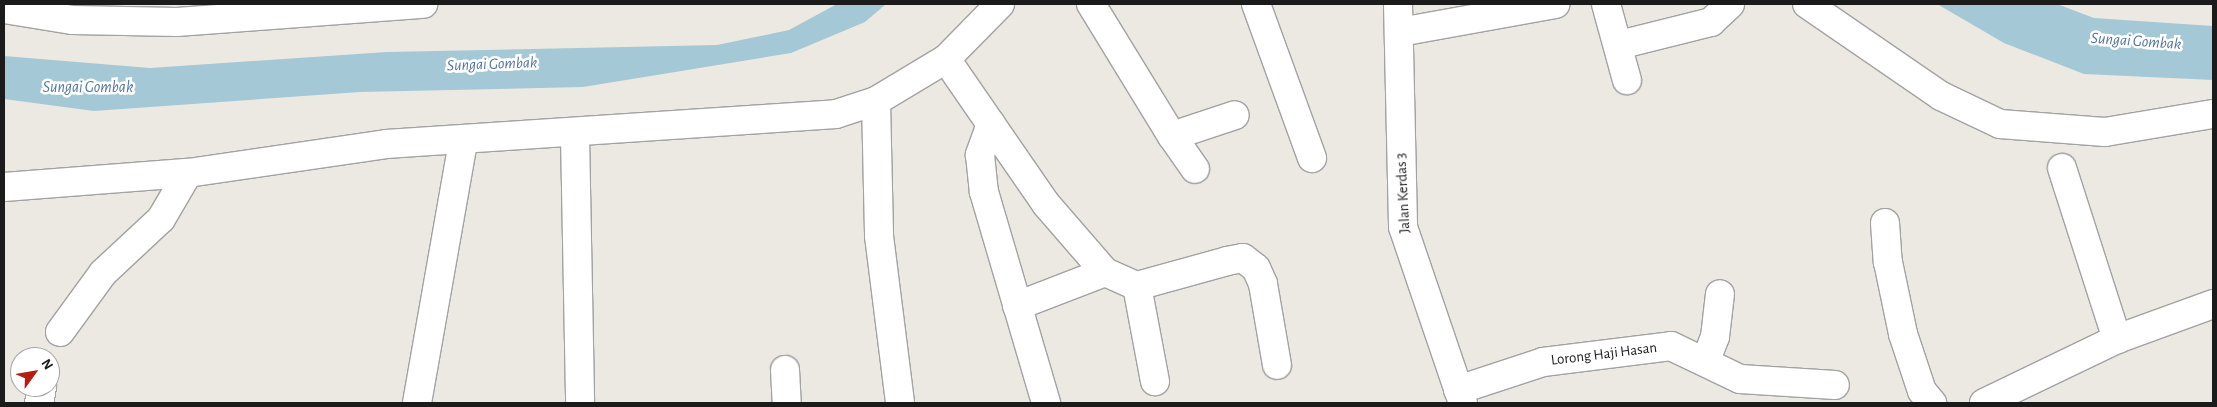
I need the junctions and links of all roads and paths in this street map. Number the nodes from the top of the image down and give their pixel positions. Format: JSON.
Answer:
{"nodes":[{"id":1,"x":423,"y":4,"type":"edge"},
{"id":2,"x":1000,"y":4,"type":"edge"},
{"id":3,"x":1091,"y":4,"type":"edge"},
{"id":4,"x":1256,"y":4,"type":"edge"},
{"id":5,"x":1398,"y":4,"type":"edge"},
{"id":6,"x":1556,"y":4,"type":"edge"},
{"id":7,"x":1606,"y":4,"type":"edge"},
{"id":8,"x":1730,"y":4,"type":"edge"},
{"id":9,"x":1807,"y":4,"type":"edge"},
{"id":10,"x":4,"y":9,"type":"edge"},
{"id":11,"x":1400,"y":32,"type":"junction"},
{"id":12,"x":1619,"y":46,"type":"junction"},
{"id":13,"x":946,"y":60,"type":"junction"},
{"id":14,"x":1627,"y":80,"type":"dead end"},
{"id":15,"x":876,"y":101,"type":"junction"},
{"id":16,"x":2213,"y":114,"type":"edge"},
{"id":17,"x":1235,"y":115,"type":"dead end"},
{"id":18,"x":991,"y":124,"type":"junction"},
{"id":19,"x":574,"y":134,"type":"junction"},
{"id":20,"x":1172,"y":136,"type":"junction"},
{"id":21,"x":463,"y":141,"type":"junction"},
{"id":22,"x":1312,"y":158,"type":"dead end"},
{"id":23,"x":2062,"y":168,"type":"dead end"},
{"id":24,"x":1195,"y":170,"type":"dead end"},
{"id":25,"x":188,"y":173,"type":"junction"},
{"id":26,"x":4,"y":187,"type":"edge"},
{"id":27,"x":1885,"y":223,"type":"dead end"},
{"id":28,"x":1105,"y":272,"type":"junction"},
{"id":29,"x":1138,"y":286,"type":"junction"},
{"id":30,"x":1720,"y":294,"type":"dead end"},
{"id":31,"x":2213,"y":304,"type":"edge"},
{"id":32,"x":1017,"y":306,"type":"junction"},
{"id":33,"x":60,"y":332,"type":"dead end"},
{"id":34,"x":2117,"y":339,"type":"junction"},
{"id":35,"x":1706,"y":360,"type":"junction"},
{"id":36,"x":1277,"y":365,"type":"dead end"},
{"id":37,"x":785,"y":370,"type":"dead end"},
{"id":38,"x":1155,"y":381,"type":"dead end"},
{"id":39,"x":1835,"y":385,"type":"dead end"},
{"id":40,"x":1461,"y":396,"type":"edge"},
{"id":41,"x":417,"y":403,"type":"edge"},
{"id":42,"x":580,"y":403,"type":"edge"},
{"id":43,"x":787,"y":403,"type":"edge"},
{"id":44,"x":900,"y":403,"type":"edge"},
{"id":45,"x":1046,"y":403,"type":"edge"},
{"id":46,"x":1932,"y":403,"type":"edge"},
{"id":47,"x":1984,"y":403,"type":"edge"}],
"edges":[{"from":1,"to":10,"type":"street"},
{"from":2,"to":13,"type":"street"},
{"from":3,"to":20,"type":"street"},
{"from":4,"to":22,"type":"street"},
{"from":5,"to":11,"type":"street","name":"Jalan Kerdas 3"},
{"from":6,"to":11,"type":"street"},
{"from":7,"to":12,"type":"street"},
{"from":8,"to":12,"type":"street"},
{"from":9,"to":16,"type":"street"},
{"from":11,"to":40,"type":"street","name":"Jalan Kerdas 3"},
{"from":12,"to":14,"type":"street"},
{"from":13,"to":15,"type":"street"},
{"from":13,"to":18,"type":"street"},
{"from":15,"to":19,"type":"street"},
{"from":15,"to":44,"type":"street"},
{"from":17,"to":20,"type":"street"},
{"from":18,"to":28,"type":"street"},
{"from":18,"to":32,"type":"street"},
{"from":19,"to":21,"type":"street"},
{"from":19,"to":42,"type":"street"},
{"from":20,"to":24,"type":"street"},
{"from":21,"to":25,"type":"street"},
{"from":21,"to":41,"type":"street"},
{"from":23,"to":34,"type":"street"},
{"from":25,"to":26,"type":"street"},
{"from":25,"to":33,"type":"street"},
{"from":27,"to":46,"type":"street"},
{"from":28,"to":29,"type":"street"},
{"from":28,"to":32,"type":"street"},
{"from":29,"to":36,"type":"street"},
{"from":29,"to":38,"type":"street"},
{"from":30,"to":35,"type":"street"},
{"from":31,"to":34,"type":"street"},
{"from":32,"to":45,"type":"street"},
{"from":34,"to":47,"type":"street"},
{"from":35,"to":39,"type":"street","name":"Lorong Haji Hasan"},
{"from":35,"to":40,"type":"street","name":"Lorong Haji Hasan"},
{"from":37,"to":43,"type":"street"}]}
